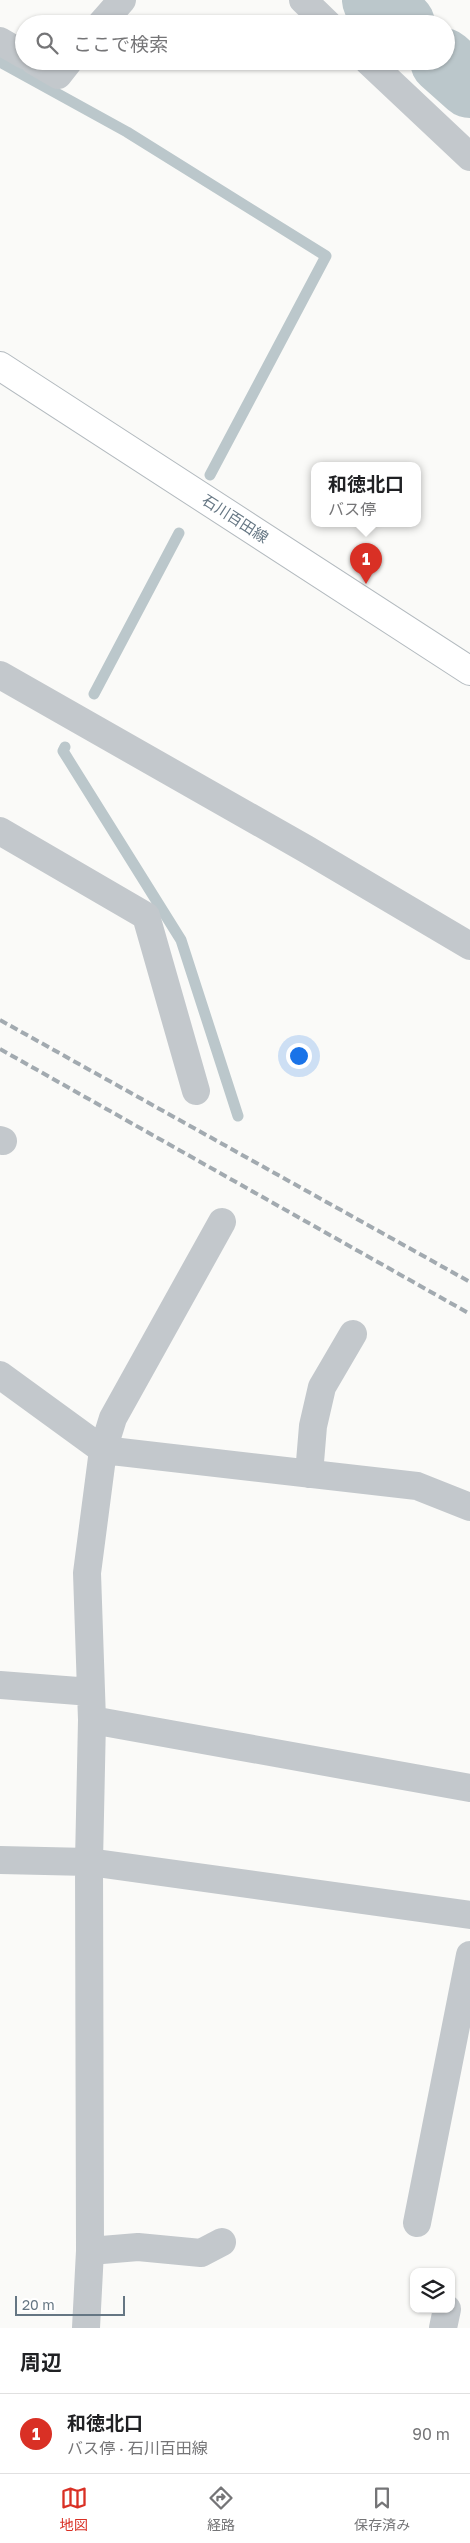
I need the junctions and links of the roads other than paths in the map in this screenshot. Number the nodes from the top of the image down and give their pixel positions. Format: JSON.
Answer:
{"nodes":[{"id":1,"x":122,"y":0,"type":"edge"},
{"id":2,"x":303,"y":0,"type":"edge"},
{"id":3,"x":109,"y":15,"type":"edge"},
{"id":4,"x":319,"y":15,"type":"edge"},
{"id":5,"x":0,"y":41,"type":"edge"},
{"id":6,"x":15,"y":50,"type":"edge"},
{"id":7,"x":49,"y":70,"type":"edge"},
{"id":8,"x":62,"y":70,"type":"edge"},
{"id":9,"x":378,"y":70,"type":"edge"},
{"id":10,"x":470,"y":157,"type":"edge"},
{"id":11,"x":0,"y":366,"type":"edge"},
{"id":12,"x":470,"y":671,"type":"edge"},
{"id":13,"x":0,"y":675,"type":"edge"},
{"id":14,"x":0,"y":830,"type":"edge"},
{"id":15,"x":470,"y":946,"type":"edge"},
{"id":16,"x":196,"y":1091,"type":"dead end"},
{"id":17,"x":222,"y":1222,"type":"dead end"},
{"id":18,"x":353,"y":1334,"type":"dead end"},
{"id":19,"x":0,"y":1375,"type":"edge"},
{"id":20,"x":103,"y":1450,"type":"junction"},
{"id":21,"x":309,"y":1474,"type":"junction"},
{"id":22,"x":470,"y":1507,"type":"edge"},
{"id":23,"x":0,"y":1685,"type":"edge"},
{"id":24,"x":91,"y":1692,"type":"junction"},
{"id":25,"x":92,"y":1720,"type":"junction"},
{"id":26,"x":470,"y":1788,"type":"edge"},
{"id":27,"x":0,"y":1860,"type":"edge"},
{"id":28,"x":89,"y":1862,"type":"junction"},
{"id":29,"x":470,"y":1915,"type":"edge"},
{"id":30,"x":470,"y":1955,"type":"edge"},
{"id":31,"x":418,"y":2223,"type":"dead end"},
{"id":32,"x":222,"y":2242,"type":"dead end"},
{"id":33,"x":90,"y":2250,"type":"junction"},
{"id":34,"x":446,"y":2313,"type":"edge"},
{"id":35,"x":86,"y":2328,"type":"edge"},
{"id":36,"x":443,"y":2328,"type":"edge"}],
"edges":[{"from":1,"to":3,"type":"street"},
{"from":2,"to":4,"type":"street"},
{"from":5,"to":6,"type":"street"},
{"from":7,"to":8,"type":"street"},
{"from":9,"to":10,"type":"street"},
{"from":11,"to":12,"type":"main road","name":"石川百田線"},
{"from":13,"to":15,"type":"street"},
{"from":14,"to":16,"type":"street"},
{"from":17,"to":20,"type":"street"},
{"from":18,"to":21,"type":"street"},
{"from":19,"to":20,"type":"street"},
{"from":20,"to":21,"type":"street"},
{"from":20,"to":24,"type":"street"},
{"from":21,"to":22,"type":"street"},
{"from":23,"to":24,"type":"street"},
{"from":24,"to":25,"type":"street"},
{"from":25,"to":26,"type":"street"},
{"from":25,"to":28,"type":"street"},
{"from":27,"to":28,"type":"street"},
{"from":28,"to":29,"type":"street"},
{"from":28,"to":33,"type":"street"},
{"from":30,"to":31,"type":"street"},
{"from":32,"to":33,"type":"street"},
{"from":33,"to":35,"type":"street"},
{"from":34,"to":36,"type":"street"}]}
